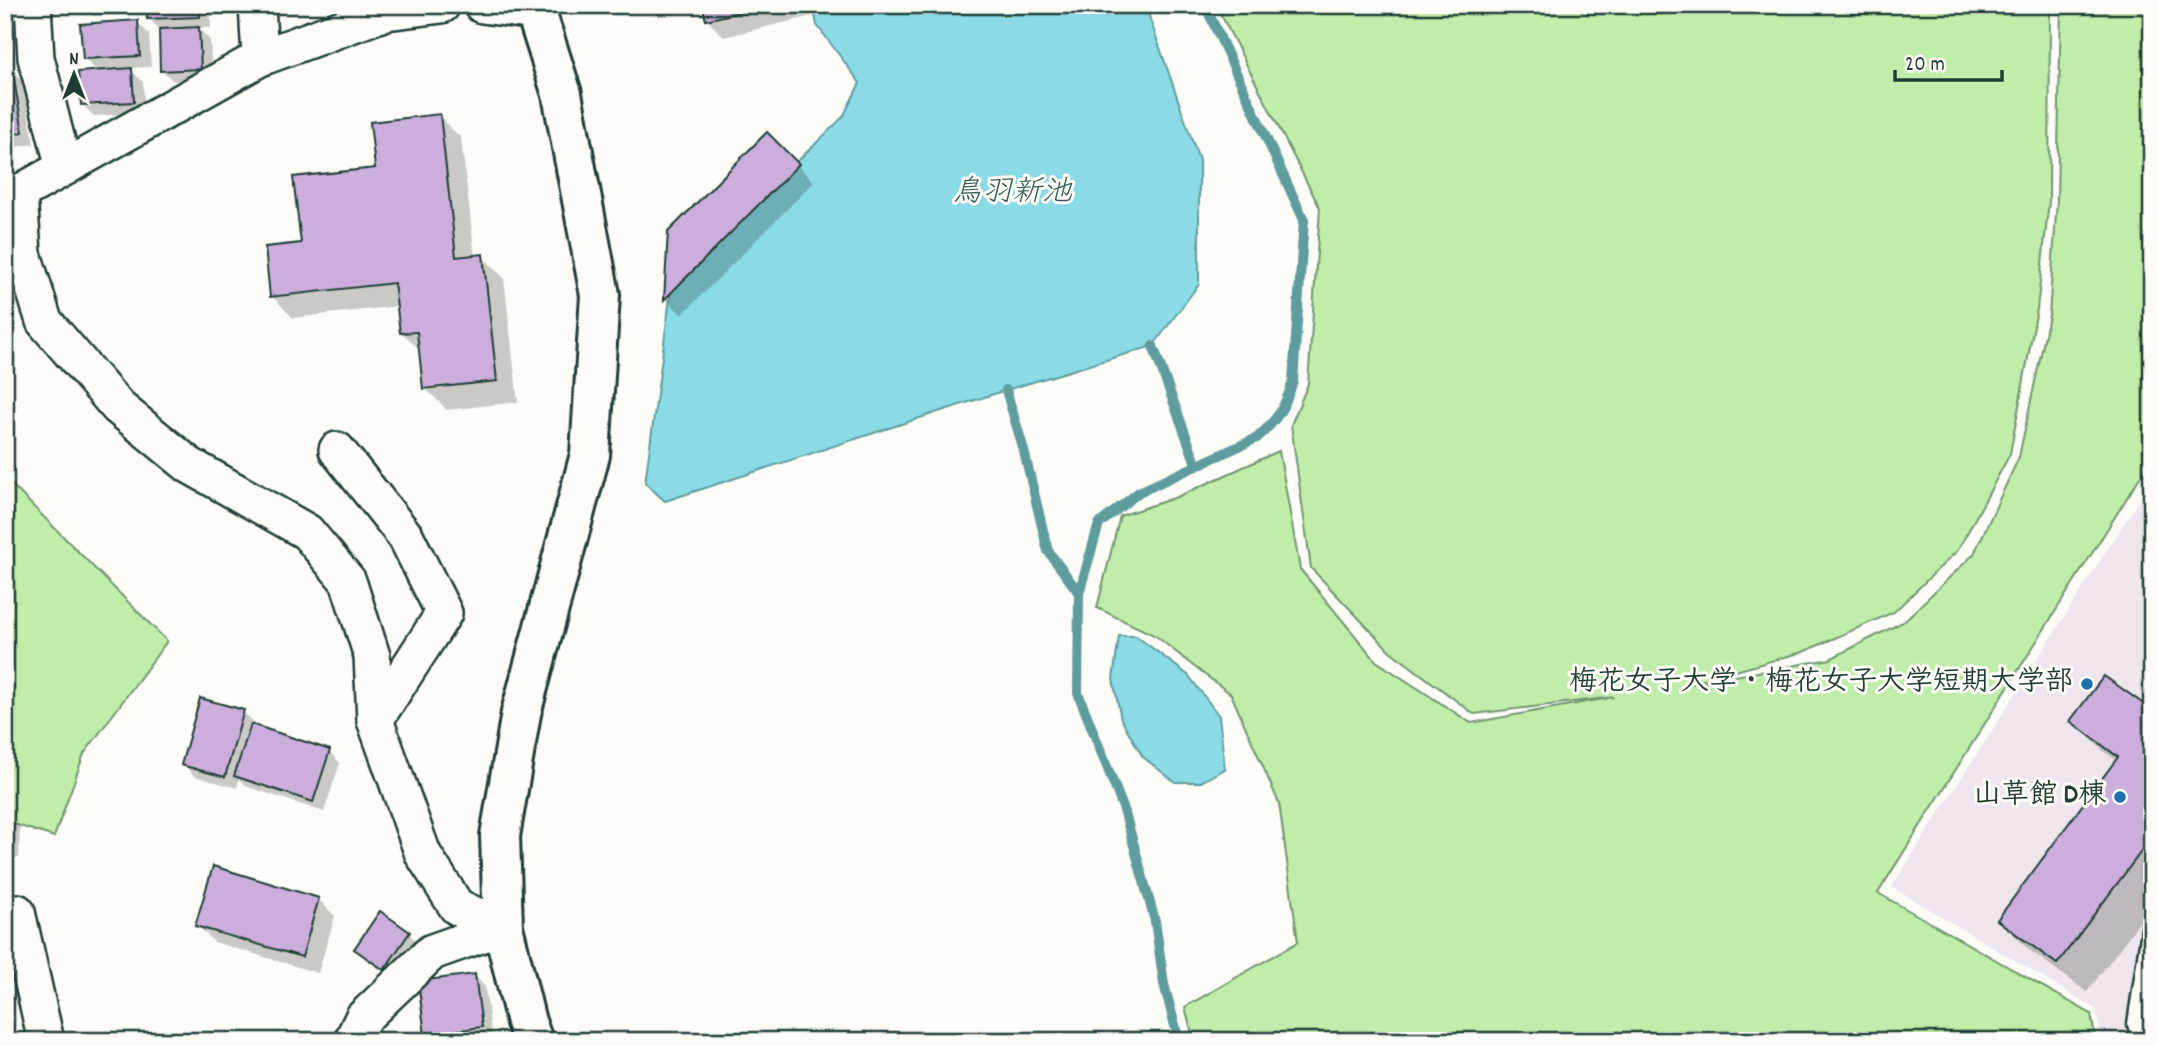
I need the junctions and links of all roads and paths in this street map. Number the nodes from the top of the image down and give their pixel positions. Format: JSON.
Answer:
{"nodes":[{"id":1,"x":33,"y":5,"type":"edge"},
{"id":2,"x":257,"y":5,"type":"edge"},
{"id":3,"x":442,"y":5,"type":"edge"},
{"id":4,"x":482,"y":5,"type":"edge"},
{"id":5,"x":537,"y":9,"type":"edge"},
{"id":6,"x":260,"y":58,"type":"junction"},
{"id":7,"x":64,"y":168,"type":"junction"},
{"id":8,"x":337,"y":450,"type":"dead end"},
{"id":9,"x":375,"y":720,"type":"junction"},
{"id":10,"x":2152,"y":923,"type":"edge"},
{"id":11,"x":503,"y":927,"type":"junction"},
{"id":12,"x":15,"y":931,"type":"edge"},
{"id":13,"x":46,"y":1041,"type":"edge"},
{"id":14,"x":352,"y":1041,"type":"edge"},
{"id":15,"x":533,"y":1041,"type":"edge"},
{"id":16,"x":2143,"y":1041,"type":"edge"}],
"edges":[{"from":1,"to":7,"type":"street"},
{"from":2,"to":6,"type":"street"},
{"from":3,"to":6,"type":"street"},
{"from":4,"to":5,"type":"street"},
{"from":5,"to":11,"type":"street"},
{"from":6,"to":7,"type":"street"},
{"from":7,"to":9,"type":"street"},
{"from":8,"to":9,"type":"street"},
{"from":9,"to":11,"type":"street"},
{"from":10,"to":16,"type":"lane"},
{"from":11,"to":14,"type":"street"},
{"from":11,"to":15,"type":"street"},
{"from":12,"to":13,"type":"street"}]}
